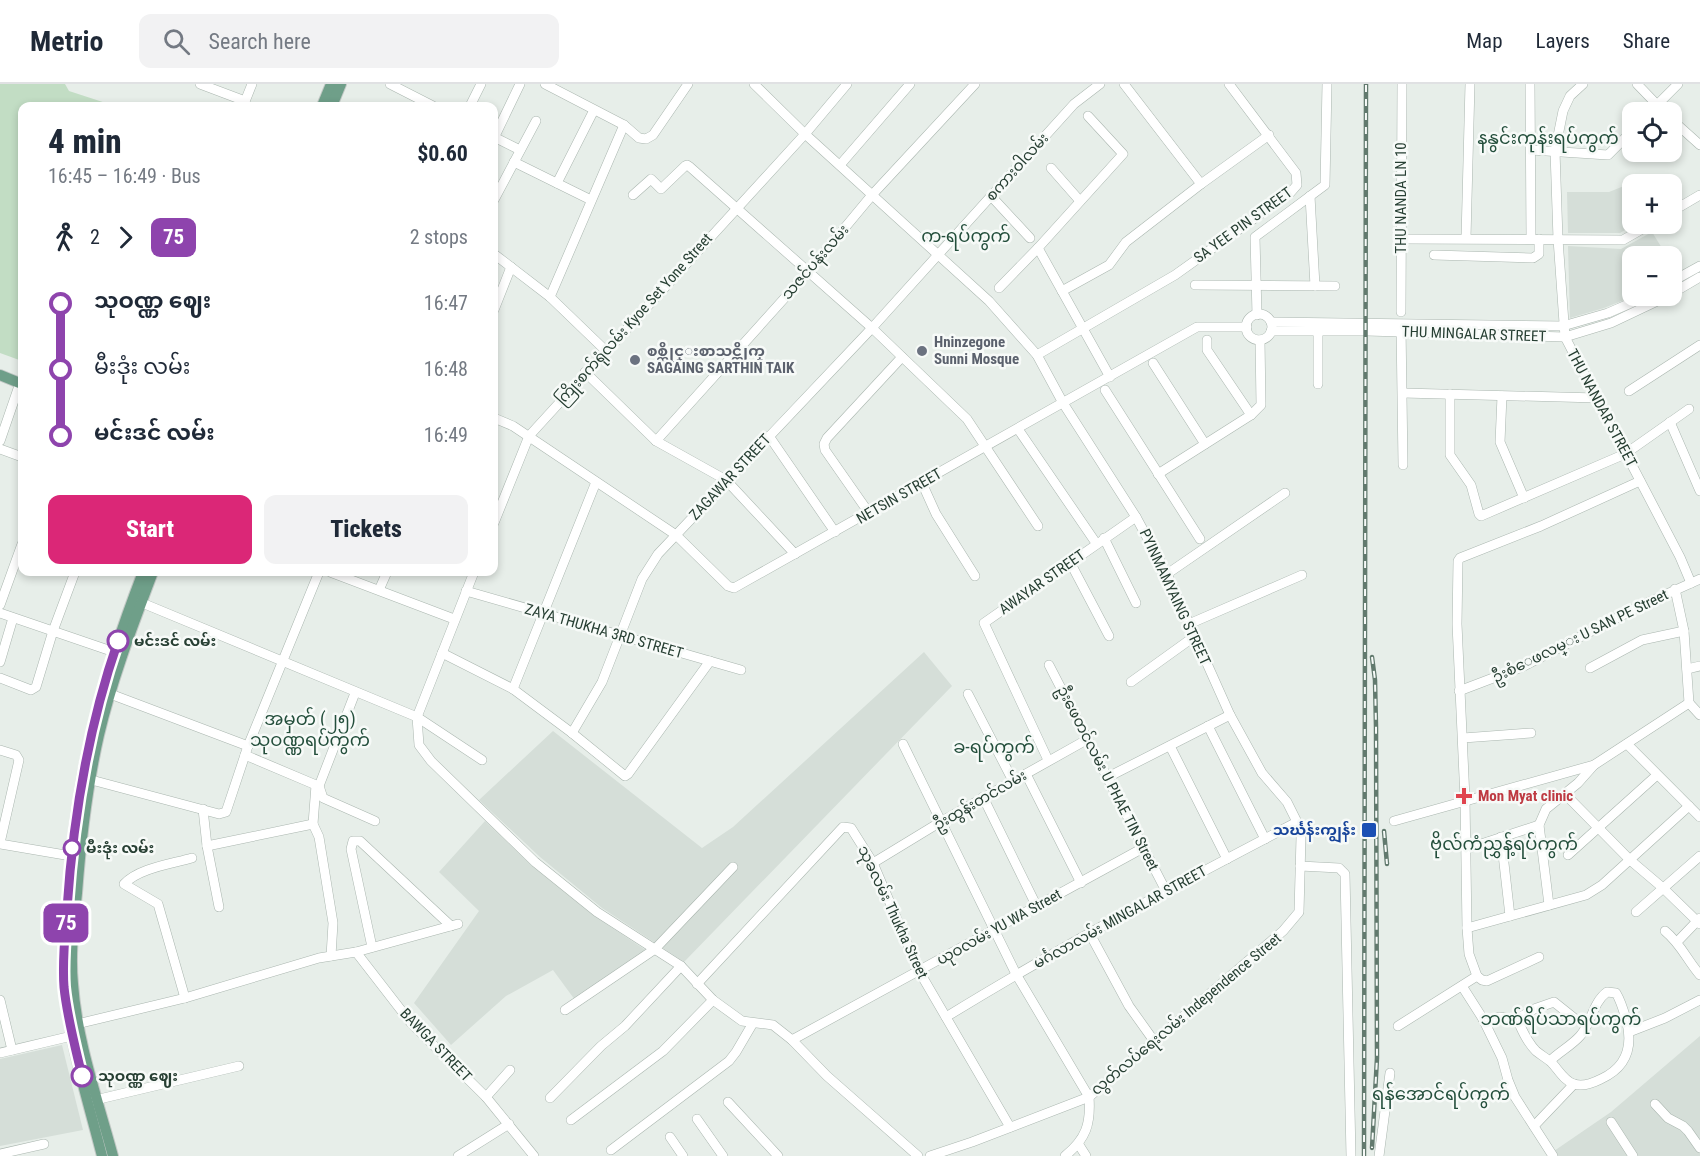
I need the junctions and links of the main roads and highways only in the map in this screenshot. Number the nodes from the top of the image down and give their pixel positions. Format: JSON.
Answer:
{"nodes":[{"id":1,"x":331,"y":84,"type":"edge"},
{"id":2,"x":341,"y":84,"type":"edge"},
{"id":3,"x":324,"y":102,"type":"edge"},
{"id":4,"x":334,"y":102,"type":"edge"},
{"id":5,"x":0,"y":375,"type":"edge"},
{"id":6,"x":18,"y":382,"type":"edge"},
{"id":7,"x":141,"y":576,"type":"edge"},
{"id":8,"x":151,"y":576,"type":"edge"},
{"id":9,"x":137,"y":601,"type":"junction"},
{"id":10,"x":93,"y":1100,"type":"junction"},
{"id":11,"x":102,"y":1156,"type":"edge"},
{"id":12,"x":113,"y":1156,"type":"edge"}],
"edges":[{"from":1,"to":3,"type":"main road"},
{"from":2,"to":4,"type":"main road"},
{"from":5,"to":6,"type":"main road"},
{"from":7,"to":9,"type":"main road"},
{"from":8,"to":9,"type":"main road"},
{"from":9,"to":10,"type":"main road"},
{"from":10,"to":11,"type":"main road"},
{"from":10,"to":12,"type":"main road"}]}
